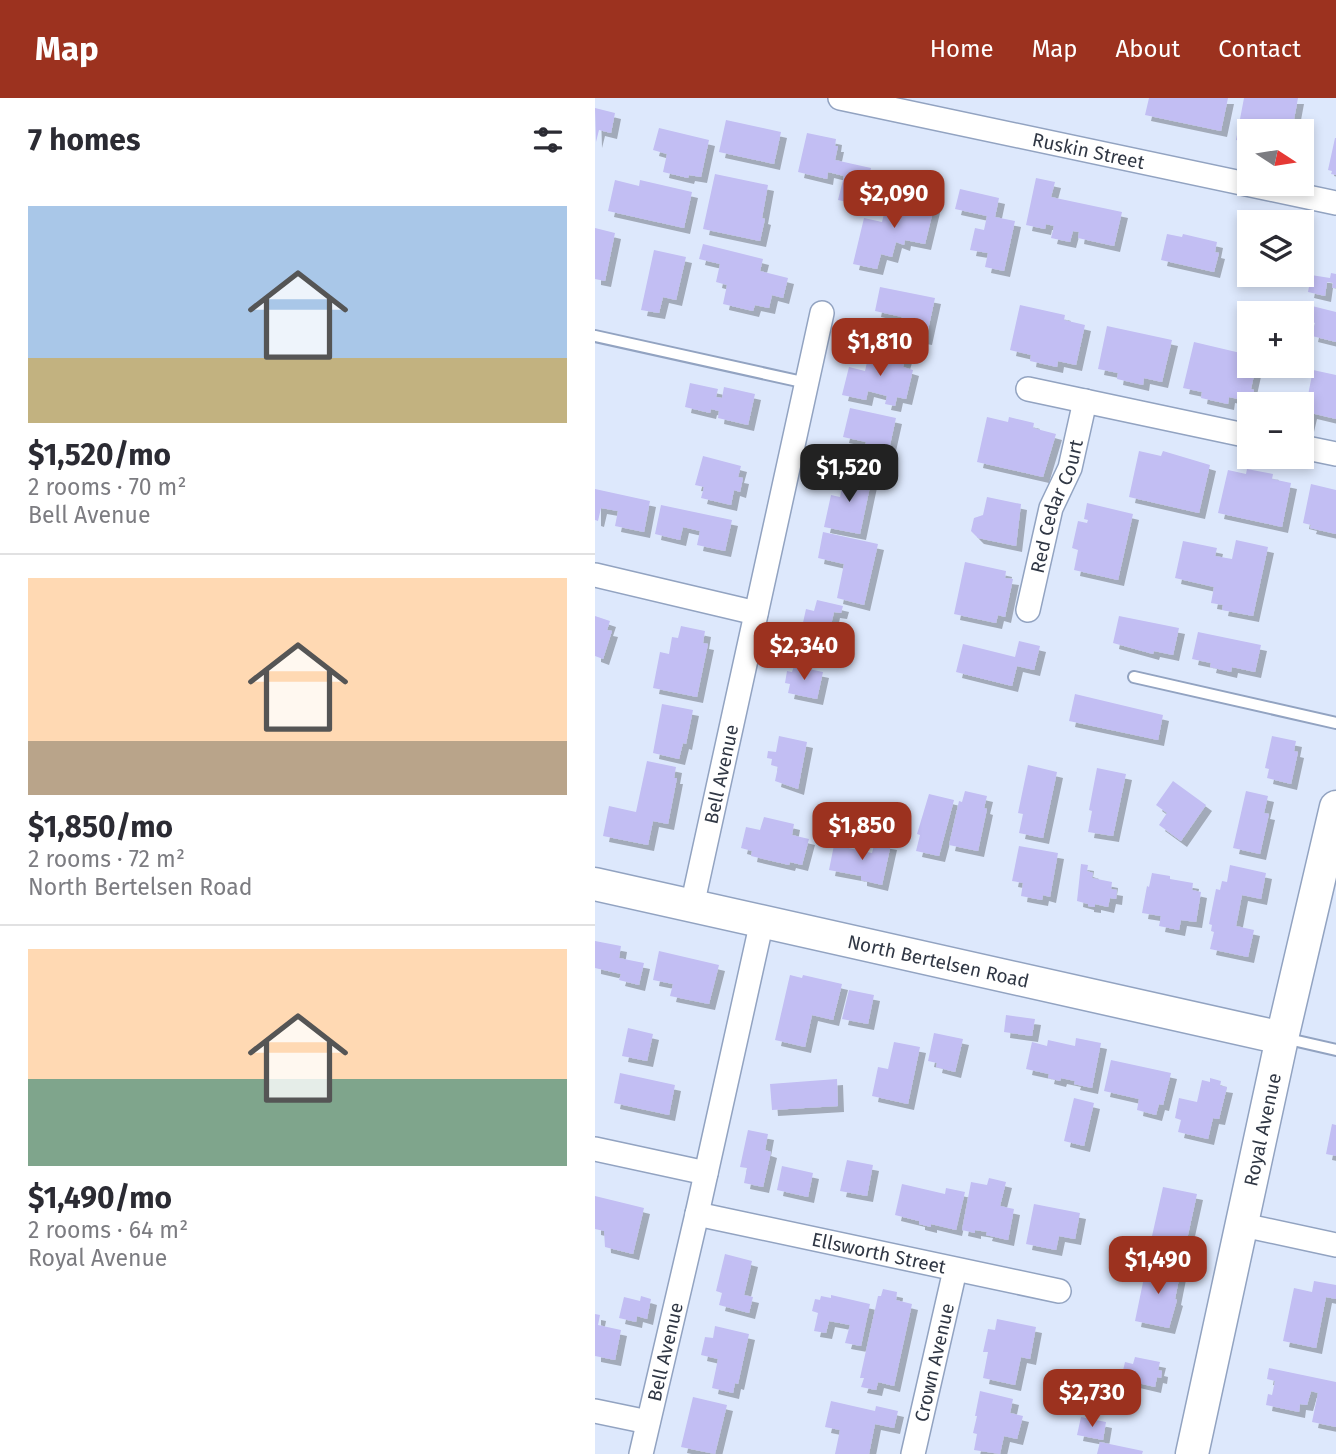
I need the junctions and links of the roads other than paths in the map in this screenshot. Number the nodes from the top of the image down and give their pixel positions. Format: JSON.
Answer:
{"nodes":[{"id":1,"x":840,"y":98,"type":"edge"},
{"id":2,"x":1336,"y":203,"type":"edge"},
{"id":3,"x":822,"y":313,"type":"dead end"},
{"id":4,"x":595,"y":336,"type":"edge"},
{"id":5,"x":807,"y":383,"type":"junction"},
{"id":6,"x":1028,"y":389,"type":"dead end"},
{"id":7,"x":1085,"y":401,"type":"junction"},
{"id":8,"x":1237,"y":433,"type":"edge"},
{"id":9,"x":1314,"y":449,"type":"edge"},
{"id":10,"x":1336,"y":454,"type":"edge"},
{"id":11,"x":595,"y":575,"type":"edge"},
{"id":12,"x":1028,"y":610,"type":"dead end"},
{"id":13,"x":756,"y":613,"type":"junction"},
{"id":14,"x":1134,"y":677,"type":"dead end"},
{"id":15,"x":1336,"y":723,"type":"edge"},
{"id":16,"x":1336,"y":807,"type":"edge"},
{"id":17,"x":595,"y":884,"type":"edge"},
{"id":18,"x":692,"y":906,"type":"junction"},
{"id":19,"x":762,"y":921,"type":"junction"},
{"id":20,"x":1282,"y":1038,"type":"junction"},
{"id":21,"x":1336,"y":1050,"type":"edge"},
{"id":22,"x":595,"y":1149,"type":"edge"},
{"id":23,"x":706,"y":1173,"type":"junction"},
{"id":24,"x":697,"y":1214,"type":"junction"},
{"id":25,"x":1243,"y":1224,"type":"junction"},
{"id":26,"x":1336,"y":1245,"type":"edge"},
{"id":27,"x":955,"y":1270,"type":"junction"},
{"id":28,"x":1059,"y":1291,"type":"dead end"},
{"id":29,"x":595,"y":1411,"type":"edge"},
{"id":30,"x":648,"y":1422,"type":"junction"},
{"id":31,"x":641,"y":1454,"type":"edge"},
{"id":32,"x":913,"y":1454,"type":"edge"},
{"id":33,"x":1192,"y":1454,"type":"edge"}],
"edges":[{"from":1,"to":2,"type":"street","name":"Ruskin Street"},
{"from":3,"to":5,"type":"street","name":"Bell Avenue"},
{"from":4,"to":5,"type":"lane"},
{"from":5,"to":13,"type":"street","name":"Bell Avenue"},
{"from":6,"to":7,"type":"street"},
{"from":7,"to":8,"type":"street"},
{"from":7,"to":12,"type":"street","name":"Red Cedar Court"},
{"from":9,"to":10,"type":"street"},
{"from":11,"to":13,"type":"street"},
{"from":13,"to":18,"type":"street","name":"Bell Avenue"},
{"from":14,"to":15,"type":"lane"},
{"from":16,"to":20,"type":"street","name":"Royal Avenue"},
{"from":17,"to":18,"type":"street","name":"North Bertelsen Road"},
{"from":18,"to":19,"type":"street","name":"North Bertelsen Road"},
{"from":19,"to":20,"type":"street","name":"North Bertelsen Road"},
{"from":19,"to":23,"type":"street","name":"Bell Avenue"},
{"from":20,"to":21,"type":"lane"},
{"from":20,"to":25,"type":"street","name":"Royal Avenue"},
{"from":22,"to":23,"type":"street"},
{"from":23,"to":24,"type":"street","name":"Bell Avenue"},
{"from":24,"to":27,"type":"street","name":"Ellsworth Street"},
{"from":24,"to":30,"type":"street","name":"Bell Avenue"},
{"from":25,"to":26,"type":"street"},
{"from":25,"to":33,"type":"street","name":"Royal Avenue"},
{"from":27,"to":28,"type":"street","name":"Ellsworth Street"},
{"from":27,"to":32,"type":"street","name":"Crown Avenue"},
{"from":29,"to":30,"type":"street"},
{"from":30,"to":31,"type":"street","name":"Bell Avenue"}]}
